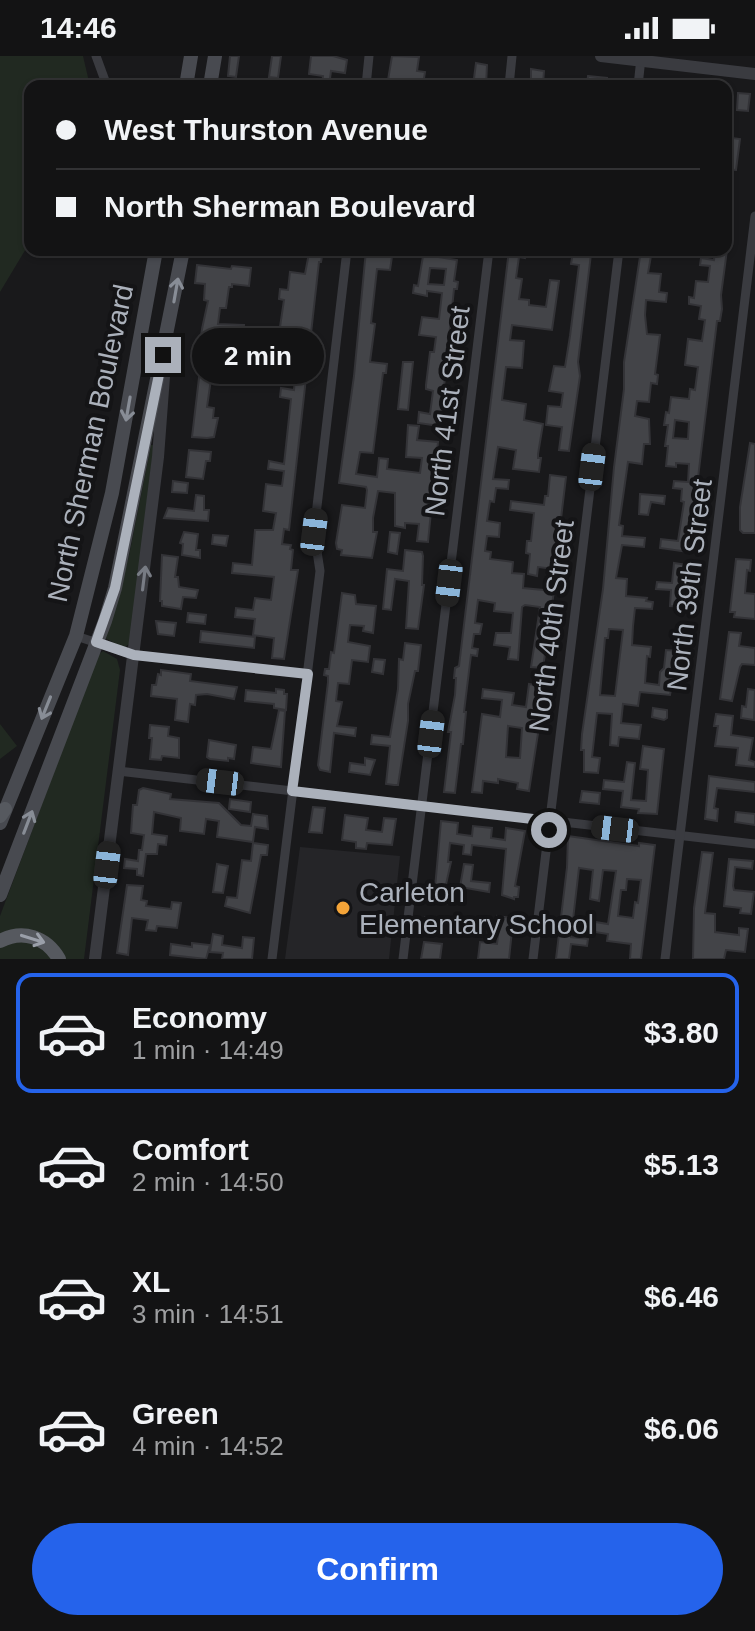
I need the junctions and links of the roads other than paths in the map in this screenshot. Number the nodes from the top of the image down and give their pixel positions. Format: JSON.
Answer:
{"nodes":[{"id":1,"x":96,"y":56,"type":"edge"},
{"id":2,"x":191,"y":56,"type":"edge"},
{"id":3,"x":215,"y":56,"type":"edge"},
{"id":4,"x":369,"y":56,"type":"edge"},
{"id":5,"x":512,"y":56,"type":"edge"},
{"id":6,"x":601,"y":56,"type":"edge"},
{"id":7,"x":641,"y":58,"type":"edge"},
{"id":8,"x":755,"y":74,"type":"edge"},
{"id":9,"x":105,"y":80,"type":"edge"},
{"id":10,"x":187,"y":80,"type":"edge"},
{"id":11,"x":211,"y":80,"type":"edge"},
{"id":12,"x":367,"y":80,"type":"edge"},
{"id":13,"x":510,"y":80,"type":"edge"},
{"id":14,"x":639,"y":80,"type":"edge"},
{"id":15,"x":755,"y":216,"type":"edge"},
{"id":16,"x":155,"y":256,"type":"edge"},
{"id":17,"x":182,"y":256,"type":"edge"},
{"id":18,"x":346,"y":256,"type":"edge"},
{"id":19,"x":488,"y":256,"type":"edge"},
{"id":20,"x":618,"y":256,"type":"edge"},
{"id":21,"x":168,"y":329,"type":"junction"},
{"id":22,"x":76,"y":636,"type":"junction"},
{"id":23,"x":96,"y":642,"type":"junction"},
{"id":24,"x":134,"y":655,"type":"junction"},
{"id":25,"x":308,"y":674,"type":"junction"},
{"id":26,"x":118,"y":771,"type":"junction"},
{"id":27,"x":292,"y":791,"type":"junction"},
{"id":28,"x":422,"y":807,"type":"junction"},
{"id":29,"x":2,"y":816,"type":"edge"},
{"id":30,"x":550,"y":821,"type":"junction"},
{"id":31,"x":680,"y":836,"type":"junction"},
{"id":32,"x":755,"y":844,"type":"edge"},
{"id":33,"x":0,"y":895,"type":"edge"},
{"id":34,"x":0,"y":941,"type":"edge"},
{"id":35,"x":59,"y":959,"type":"edge"},
{"id":36,"x":95,"y":959,"type":"edge"},
{"id":37,"x":272,"y":959,"type":"edge"},
{"id":38,"x":403,"y":959,"type":"edge"},
{"id":39,"x":533,"y":959,"type":"edge"},
{"id":40,"x":665,"y":959,"type":"edge"}],
"edges":[{"from":1,"to":9,"type":"street"},
{"from":2,"to":10,"type":"main road"},
{"from":3,"to":11,"type":"main road"},
{"from":4,"to":12,"type":"street"},
{"from":5,"to":13,"type":"street"},
{"from":6,"to":7,"type":"street"},
{"from":7,"to":8,"type":"street"},
{"from":7,"to":14,"type":"street"},
{"from":15,"to":31,"type":"street","name":"North 39th Street"},
{"from":16,"to":22,"type":"main road","name":"North Sherman Boulevard","one_way":true},
{"from":21,"to":17,"type":"main road","name":"North Sherman Boulevard","one_way":true},
{"from":18,"to":25,"type":"street"},
{"from":19,"to":28,"type":"street","name":"North 41st Street"},
{"from":20,"to":30,"type":"street","name":"North 40th Street"},
{"from":21,"to":23,"type":"main road","name":"North Sherman Boulevard"},
{"from":24,"to":21,"type":"street","one_way":true},
{"from":22,"to":23,"type":"street"},
{"from":22,"to":29,"type":"main road","name":"North Sherman Boulevard","one_way":true},
{"from":23,"to":24,"type":"street"},
{"from":33,"to":23,"type":"main road","name":"North Sherman Boulevard","one_way":true},
{"from":24,"to":25,"type":"street"},
{"from":24,"to":26,"type":"street"},
{"from":25,"to":27,"type":"street"},
{"from":26,"to":27,"type":"street"},
{"from":26,"to":36,"type":"street"},
{"from":27,"to":28,"type":"street"},
{"from":27,"to":37,"type":"street"},
{"from":28,"to":30,"type":"street"},
{"from":28,"to":38,"type":"street","name":"North 41st Street"},
{"from":30,"to":31,"type":"street"},
{"from":30,"to":39,"type":"street","name":"North 40th Street"},
{"from":31,"to":32,"type":"street"},
{"from":31,"to":40,"type":"street","name":"North 39th Street"},
{"from":34,"to":35,"type":"main road","one_way":true}]}
